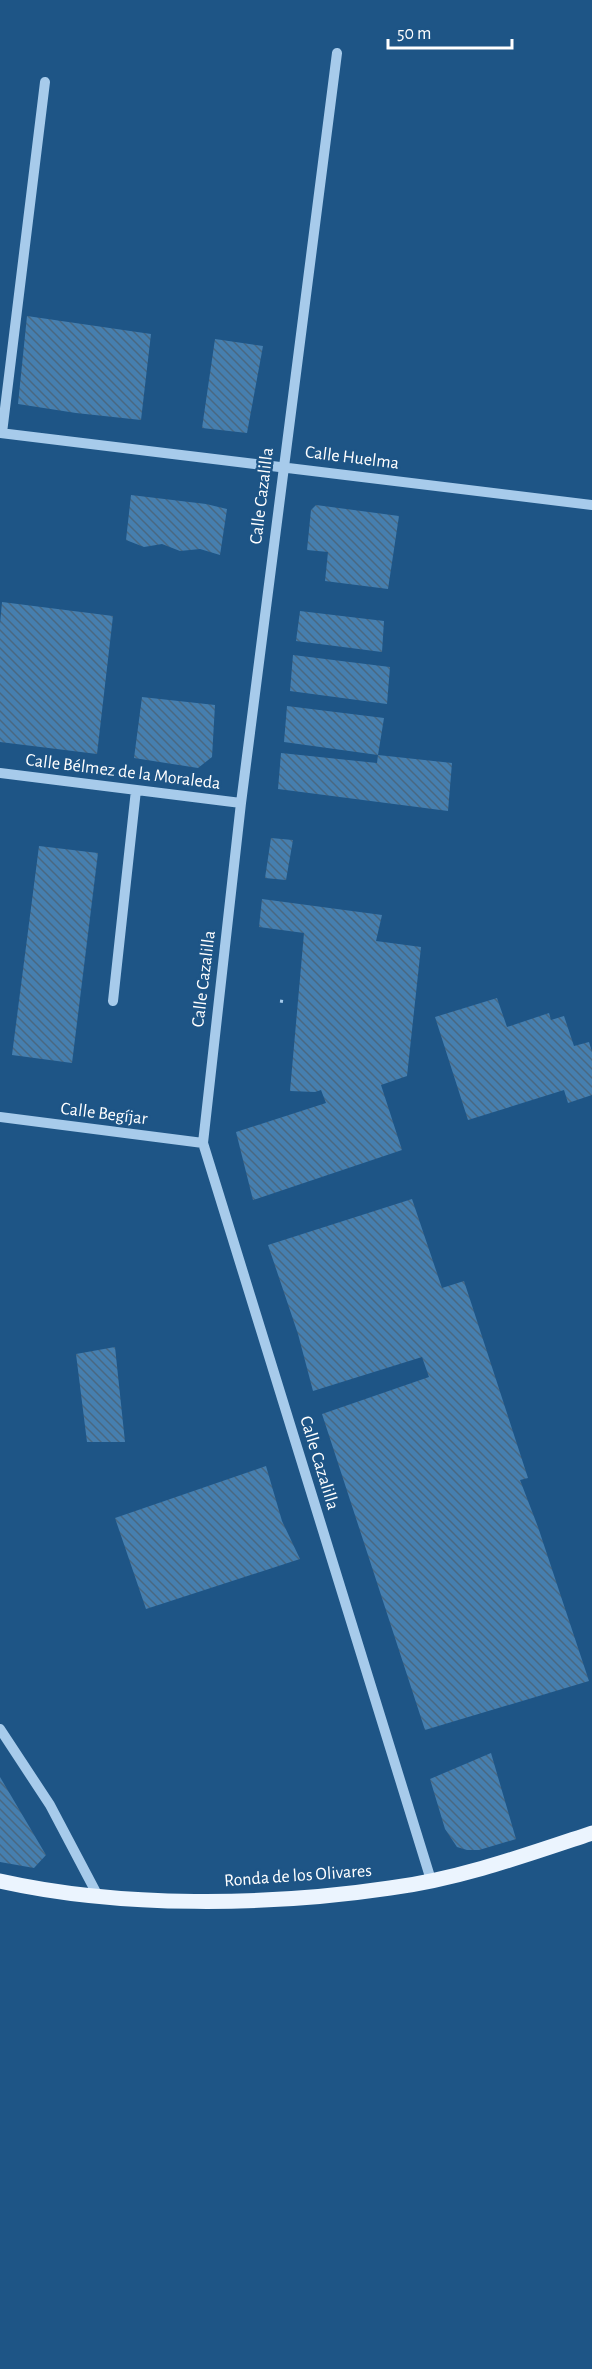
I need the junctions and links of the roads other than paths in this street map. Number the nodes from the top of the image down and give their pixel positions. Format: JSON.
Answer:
{"nodes":[{"id":1,"x":337,"y":53,"type":"dead end"},
{"id":2,"x":45,"y":82,"type":"dead end"},
{"id":3,"x":1,"y":433,"type":"edge"},
{"id":4,"x":283,"y":466,"type":"junction"},
{"id":5,"x":592,"y":505,"type":"edge"},
{"id":6,"x":0,"y":773,"type":"edge"},
{"id":7,"x":136,"y":790,"type":"junction"},
{"id":8,"x":241,"y":803,"type":"junction"},
{"id":9,"x":113,"y":1001,"type":"dead end"},
{"id":10,"x":0,"y":1117,"type":"edge"},
{"id":11,"x":203,"y":1143,"type":"junction"},
{"id":12,"x":0,"y":1729,"type":"edge"},
{"id":13,"x":592,"y":1833,"type":"edge"},
{"id":14,"x":431,"y":1880,"type":"junction"},
{"id":15,"x":0,"y":1881,"type":"edge"},
{"id":16,"x":98,"y":1896,"type":"junction"}],
"edges":[{"from":1,"to":4,"type":"street","name":"Calle Cazalilla"},
{"from":2,"to":3,"type":"street"},
{"from":3,"to":4,"type":"street","name":"Calle Huelma"},
{"from":4,"to":5,"type":"street","name":"Calle Huelma"},
{"from":4,"to":8,"type":"street","name":"Calle Cazalilla"},
{"from":6,"to":7,"type":"street","name":"Calle Bélmez de la Moraleda"},
{"from":7,"to":8,"type":"street","name":"Calle Bélmez de la Moraleda"},
{"from":7,"to":9,"type":"street"},
{"from":8,"to":11,"type":"street","name":"Calle Cazalilla"},
{"from":10,"to":11,"type":"street","name":"Calle Begíjar"},
{"from":11,"to":14,"type":"street","name":"Calle Cazalilla"},
{"from":12,"to":16,"type":"street"},
{"from":13,"to":14,"type":"main road","name":"Ronda de los Olivares"},
{"from":14,"to":16,"type":"main road","name":"Ronda de los Olivares"},
{"from":15,"to":16,"type":"main road","name":"Ronda de los Olivares"}]}
